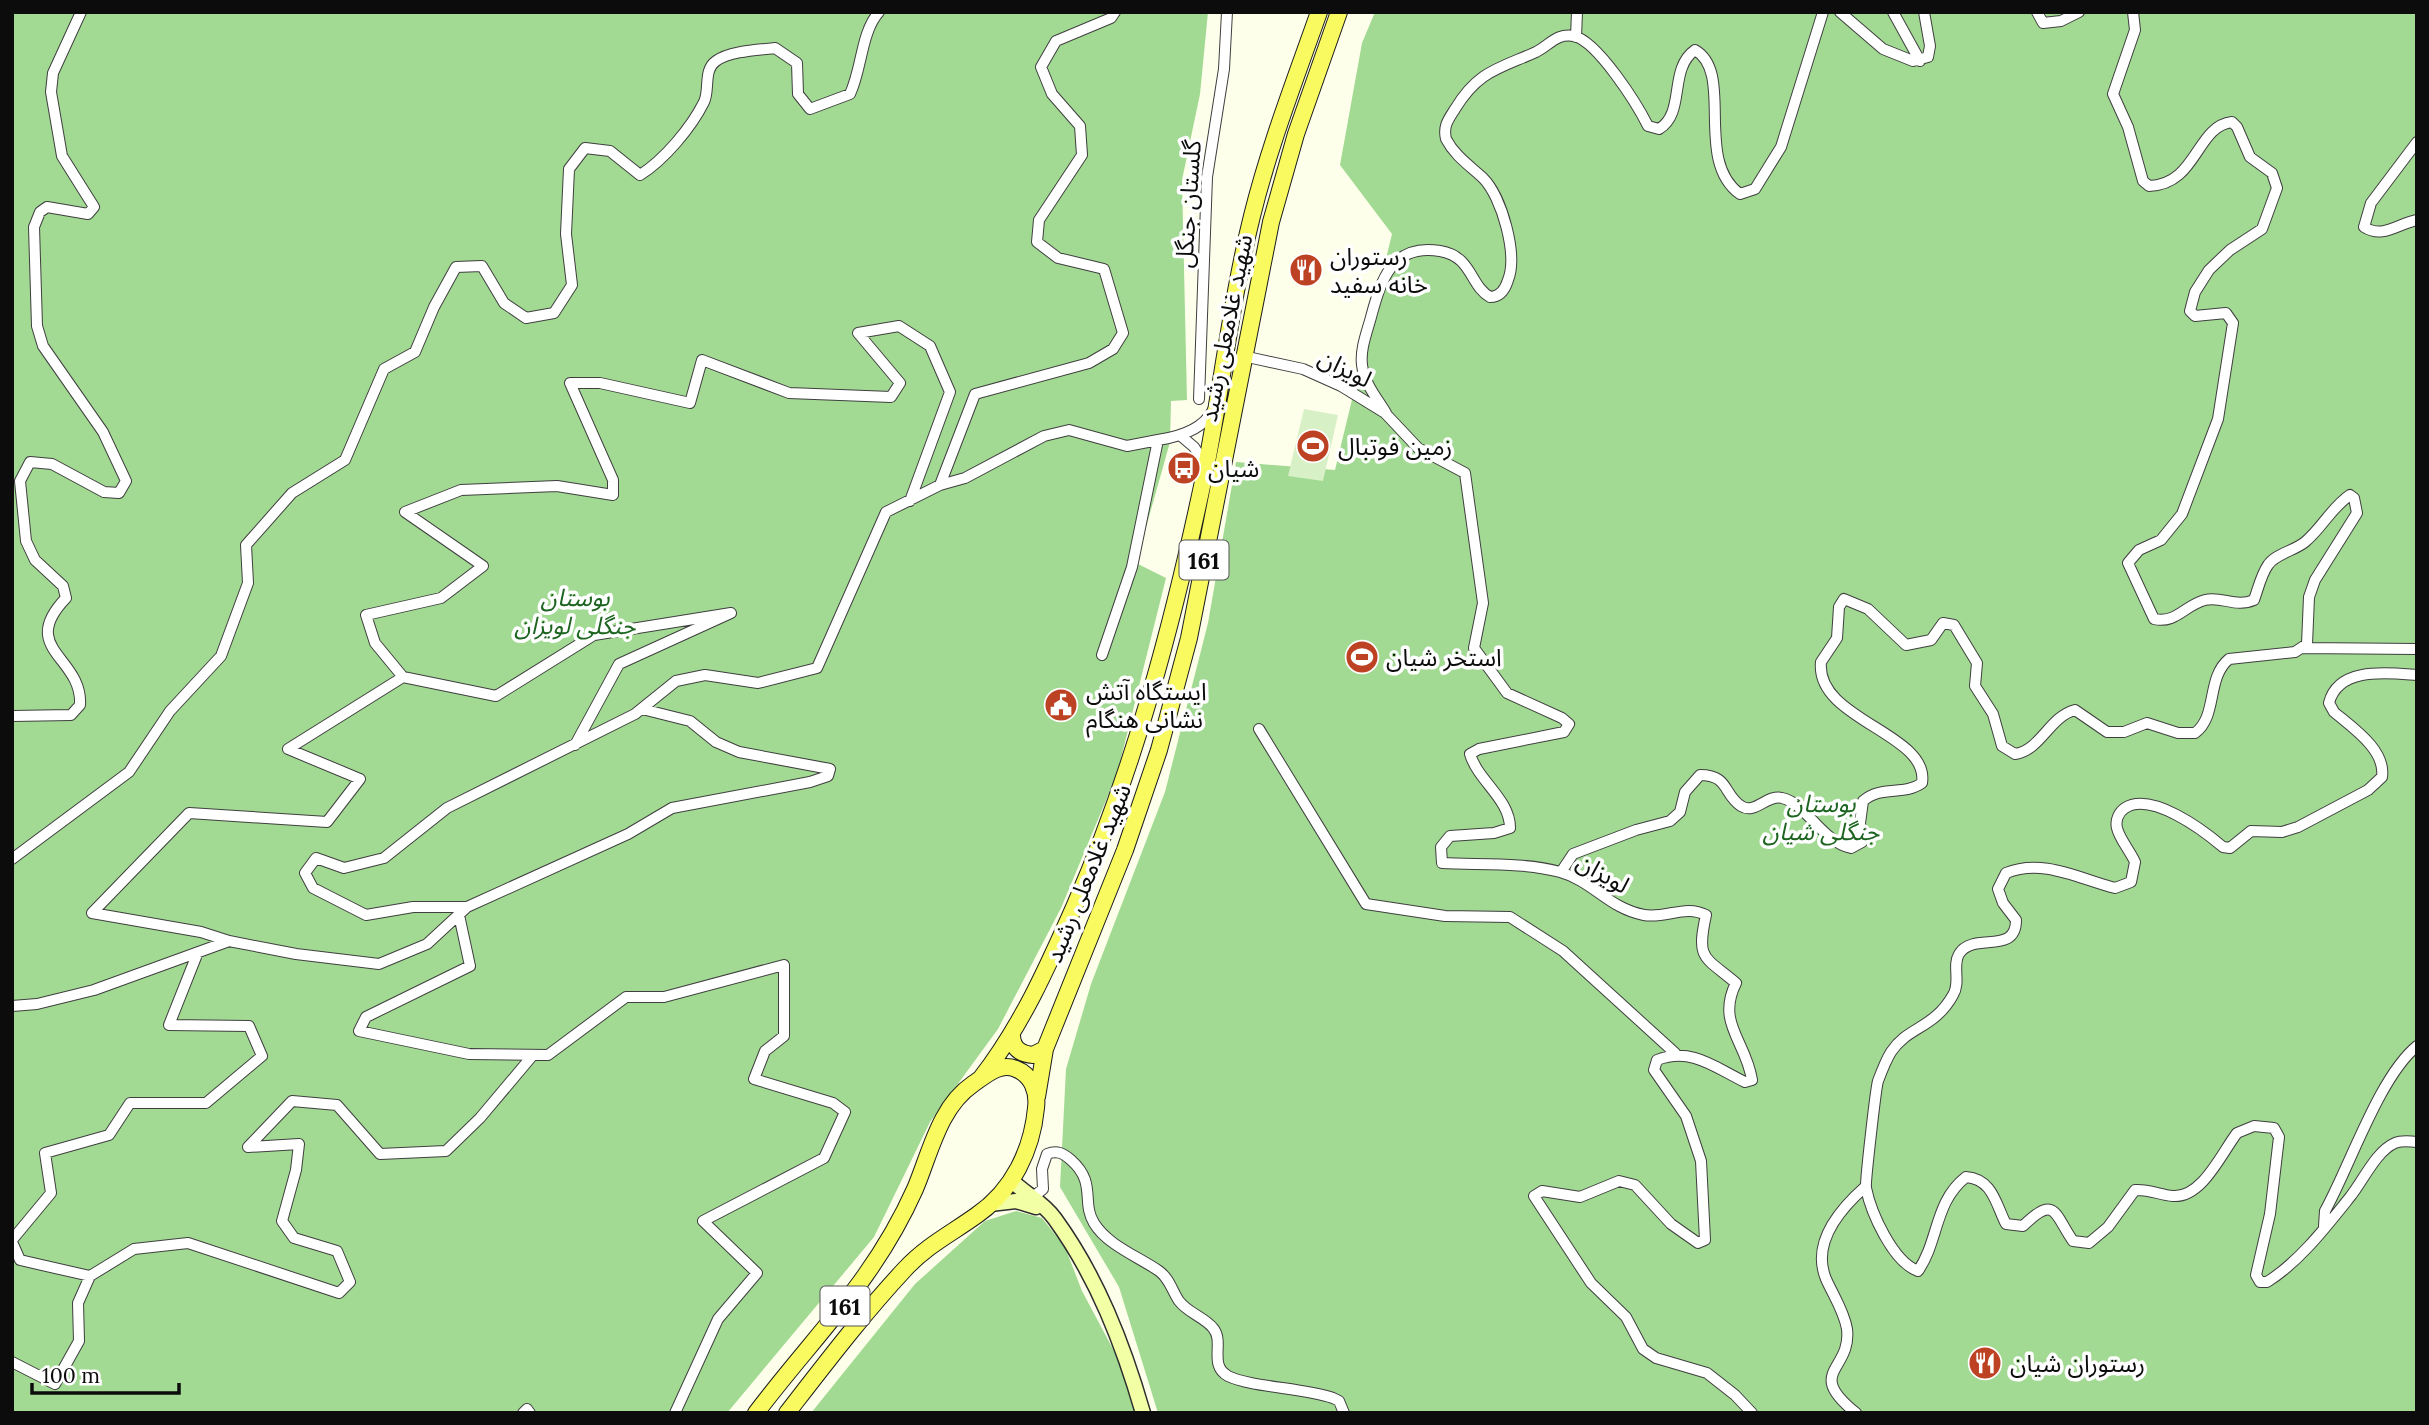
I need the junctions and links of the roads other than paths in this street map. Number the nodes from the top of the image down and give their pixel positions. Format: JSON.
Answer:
{"nodes":[{"id":1,"x":81,"y":12,"type":"edge"},
{"id":2,"x":879,"y":12,"type":"edge"},
{"id":3,"x":1115,"y":12,"type":"edge"},
{"id":4,"x":1227,"y":12,"type":"edge"},
{"id":5,"x":1319,"y":12,"type":"edge"},
{"id":6,"x":1339,"y":12,"type":"edge"},
{"id":7,"x":1577,"y":12,"type":"edge"},
{"id":8,"x":1823,"y":12,"type":"edge"},
{"id":9,"x":1840,"y":12,"type":"edge"},
{"id":10,"x":1893,"y":12,"type":"edge"},
{"id":11,"x":1924,"y":12,"type":"edge"},
{"id":12,"x":2037,"y":12,"type":"edge"},
{"id":13,"x":2079,"y":12,"type":"edge"},
{"id":14,"x":2133,"y":12,"type":"edge"},
{"id":15,"x":1576,"y":37,"type":"junction"},
{"id":16,"x":1920,"y":61,"type":"junction"},
{"id":17,"x":2417,"y":142,"type":"edge"},
{"id":18,"x":2417,"y":220,"type":"edge"},
{"id":19,"x":1243,"y":356,"type":"junction"},
{"id":20,"x":1219,"y":397,"type":"junction"},
{"id":21,"x":1199,"y":399,"type":"dead end"},
{"id":22,"x":1388,"y":417,"type":"junction"},
{"id":23,"x":1181,"y":436,"type":"junction"},
{"id":24,"x":1158,"y":440,"type":"junction"},
{"id":25,"x":1206,"y":467,"type":"junction"},
{"id":26,"x":940,"y":485,"type":"junction"},
{"id":27,"x":910,"y":501,"type":"junction"},
{"id":28,"x":2302,"y":648,"type":"junction"},
{"id":29,"x":2417,"y":649,"type":"edge"},
{"id":30,"x":1102,"y":655,"type":"dead end"},
{"id":31,"x":2417,"y":675,"type":"edge"},
{"id":32,"x":403,"y":677,"type":"junction"},
{"id":33,"x":642,"y":709,"type":"junction"},
{"id":34,"x":12,"y":716,"type":"edge"},
{"id":35,"x":1259,"y":729,"type":"dead end"},
{"id":36,"x":575,"y":745,"type":"junction"},
{"id":37,"x":12,"y":859,"type":"edge"},
{"id":38,"x":1561,"y":872,"type":"junction"},
{"id":39,"x":467,"y":907,"type":"junction"},
{"id":40,"x":459,"y":915,"type":"junction"},
{"id":41,"x":229,"y":941,"type":"junction"},
{"id":42,"x":198,"y":952,"type":"junction"},
{"id":43,"x":12,"y":1006,"type":"edge"},
{"id":44,"x":1012,"y":1036,"type":"junction"},
{"id":45,"x":2417,"y":1045,"type":"edge"},
{"id":46,"x":1045,"y":1049,"type":"junction"},
{"id":47,"x":1675,"y":1053,"type":"junction"},
{"id":48,"x":533,"y":1055,"type":"junction"},
{"id":49,"x":981,"y":1079,"type":"junction"},
{"id":50,"x":1037,"y":1097,"type":"junction"},
{"id":51,"x":2417,"y":1142,"type":"edge"},
{"id":52,"x":1011,"y":1180,"type":"junction"},
{"id":53,"x":1865,"y":1187,"type":"junction"},
{"id":54,"x":1033,"y":1198,"type":"junction"},
{"id":55,"x":990,"y":1204,"type":"junction"},
{"id":56,"x":1055,"y":1219,"type":"junction"},
{"id":57,"x":2324,"y":1226,"type":"junction"},
{"id":58,"x":12,"y":1241,"type":"edge"},
{"id":59,"x":90,"y":1276,"type":"junction"},
{"id":60,"x":12,"y":1362,"type":"edge"},
{"id":61,"x":523,"y":1413,"type":"edge"},
{"id":62,"x":530,"y":1413,"type":"edge"},
{"id":63,"x":675,"y":1413,"type":"edge"},
{"id":64,"x":756,"y":1413,"type":"edge"},
{"id":65,"x":788,"y":1413,"type":"edge"},
{"id":66,"x":1143,"y":1413,"type":"edge"},
{"id":67,"x":1344,"y":1413,"type":"edge"},
{"id":68,"x":1752,"y":1413,"type":"edge"},
{"id":69,"x":1856,"y":1413,"type":"edge"}],
"edges":[{"from":1,"to":34,"type":"street"},
{"from":2,"to":37,"type":"street"},
{"from":3,"to":26,"type":"street"},
{"from":4,"to":21,"type":"street","name":"گلستان جنگل"},
{"from":5,"to":20,"type":"main road","name":"شهید غلامعلی رشید","number":"161"},
{"from":6,"to":19,"type":"main road","name":"شهید غلامعلی رشید","number":"161"},
{"from":7,"to":15,"type":"street"},
{"from":8,"to":15,"type":"street"},
{"from":9,"to":16,"type":"street"},
{"from":10,"to":16,"type":"street"},
{"from":11,"to":16,"type":"street"},
{"from":12,"to":13,"type":"street"},
{"from":14,"to":28,"type":"street"},
{"from":15,"to":22,"type":"street"},
{"from":17,"to":18,"type":"street"},
{"from":19,"to":22,"type":"street","name":"لویزان"},
{"from":19,"to":46,"type":"main road","name":"شهید غلامعلی رشید","number":"161"},
{"from":20,"to":23,"type":"street"},
{"from":20,"to":25,"type":"main road","name":"شهید غلامعلی رشید","number":"161"},
{"from":22,"to":38,"type":"street","name":"لویزان"},
{"from":23,"to":24,"type":"street"},
{"from":23,"to":25,"type":"street"},
{"from":24,"to":26,"type":"street"},
{"from":24,"to":30,"type":"street"},
{"from":25,"to":44,"type":"main road","name":"شهید غلامعلی رشید","number":"161"},
{"from":26,"to":27,"type":"street"},
{"from":27,"to":32,"type":"street"},
{"from":27,"to":33,"type":"street"},
{"from":28,"to":29,"type":"street"},
{"from":28,"to":38,"type":"street"},
{"from":31,"to":53,"type":"street"},
{"from":32,"to":36,"type":"street"},
{"from":32,"to":41,"type":"street"},
{"from":33,"to":36,"type":"street"},
{"from":33,"to":39,"type":"street"},
{"from":35,"to":47,"type":"street"},
{"from":36,"to":39,"type":"street"},
{"from":38,"to":47,"type":"street","name":"لویزان"},
{"from":39,"to":40,"type":"street"},
{"from":40,"to":41,"type":"street"},
{"from":40,"to":48,"type":"street"},
{"from":41,"to":42,"type":"street"},
{"from":42,"to":43,"type":"street"},
{"from":42,"to":58,"type":"street"},
{"from":44,"to":46,"type":"main road"},
{"from":44,"to":49,"type":"main road","name":"شهید غلامعلی رشید","number":"161"},
{"from":45,"to":57,"type":"street"},
{"from":46,"to":50,"type":"main road","name":"شهید غلامعلی رشید","number":"161"},
{"from":47,"to":68,"type":"street"},
{"from":48,"to":59,"type":"street"},
{"from":48,"to":63,"type":"street"},
{"from":49,"to":50,"type":"main road"},
{"from":49,"to":64,"type":"main road","number":"161"},
{"from":50,"to":52,"type":"main road","name":"شهید غلامعلی رشید"},
{"from":51,"to":57,"type":"street"},
{"from":52,"to":54,"type":"main road"},
{"from":52,"to":55,"type":"main road","name":"شهید غلامعلی رشید"},
{"from":53,"to":57,"type":"street"},
{"from":53,"to":69,"type":"street"},
{"from":54,"to":56,"type":"main road"},
{"from":54,"to":67,"type":"street"},
{"from":55,"to":56,"type":"main road"},
{"from":55,"to":65,"type":"main road","name":"شهید غلامعلی رشید","number":"161"},
{"from":56,"to":66,"type":"main road"},
{"from":58,"to":59,"type":"street"},
{"from":59,"to":60,"type":"street"},
{"from":61,"to":62,"type":"street"}]}
